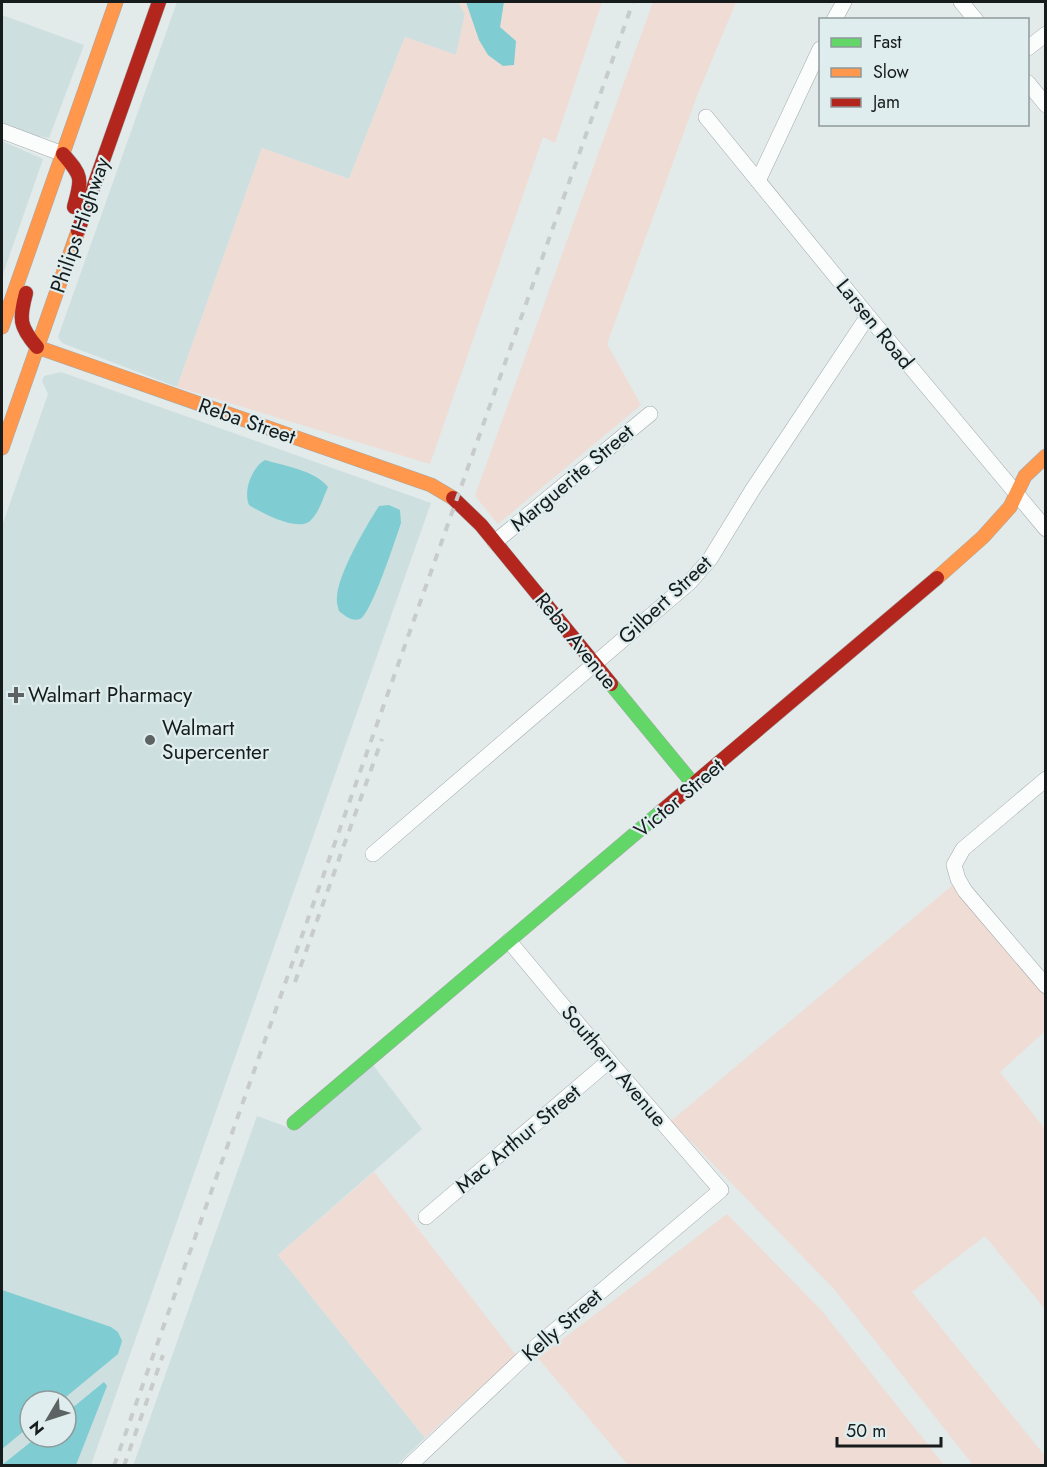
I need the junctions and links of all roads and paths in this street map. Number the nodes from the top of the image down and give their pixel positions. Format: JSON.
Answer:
{"nodes":[{"id":1,"x":116,"y":2,"type":"edge"},
{"id":2,"x":159,"y":2,"type":"edge"},
{"id":3,"x":844,"y":2,"type":"edge"},
{"id":4,"x":961,"y":2,"type":"edge"},
{"id":5,"x":835,"y":18,"type":"edge"},
{"id":6,"x":974,"y":18,"type":"edge"},
{"id":7,"x":1046,"y":34,"type":"edge"},
{"id":8,"x":1029,"y":47,"type":"edge"},
{"id":9,"x":819,"y":51,"type":"edge"},
{"id":10,"x":1029,"y":84,"type":"edge"},
{"id":11,"x":1046,"y":105,"type":"edge"},
{"id":12,"x":706,"y":117,"type":"dead end"},
{"id":13,"x":2,"y":131,"type":"edge"},
{"id":14,"x":63,"y":154,"type":"junction"},
{"id":15,"x":758,"y":181,"type":"junction"},
{"id":16,"x":72,"y":247,"type":"junction"},
{"id":17,"x":27,"y":255,"type":"junction"},
{"id":18,"x":868,"y":316,"type":"junction"},
{"id":19,"x":2,"y":327,"type":"edge"},
{"id":20,"x":37,"y":347,"type":"junction"},
{"id":21,"x":650,"y":414,"type":"dead end"},
{"id":22,"x":2,"y":448,"type":"edge"},
{"id":23,"x":1046,"y":456,"type":"edge"},
{"id":24,"x":1017,"y":495,"type":"junction"},
{"id":25,"x":456,"y":499,"type":"joint"},
{"id":26,"x":1046,"y":529,"type":"edge"},
{"id":27,"x":495,"y":542,"type":"junction"},
{"id":28,"x":596,"y":664,"type":"junction"},
{"id":29,"x":1046,"y":779,"type":"edge"},
{"id":30,"x":694,"y":784,"type":"junction"},
{"id":31,"x":373,"y":854,"type":"dead end"},
{"id":32,"x":509,"y":941,"type":"junction"},
{"id":33,"x":1046,"y":986,"type":"edge"},
{"id":34,"x":609,"y":1061,"type":"junction"},
{"id":35,"x":294,"y":1123,"type":"dead end"},
{"id":36,"x":721,"y":1190,"type":"joint"},
{"id":37,"x":426,"y":1216,"type":"dead end"},
{"id":38,"x":409,"y":1466,"type":"edge"}],
"edges":[{"from":1,"to":14,"type":"street","name":"Philips Highway"},
{"from":2,"to":16,"type":"street","name":"Philips Highway"},
{"from":3,"to":5,"type":"street"},
{"from":4,"to":6,"type":"street"},
{"from":7,"to":8,"type":"street"},
{"from":9,"to":15,"type":"street"},
{"from":10,"to":11,"type":"street"},
{"from":12,"to":15,"type":"street","name":"Larsen Road"},
{"from":13,"to":14,"type":"street"},
{"from":14,"to":16,"type":"street"},
{"from":14,"to":17,"type":"street","name":"Philips Highway"},
{"from":15,"to":18,"type":"street","name":"Larsen Road"},
{"from":16,"to":20,"type":"street","name":"Philips Highway"},
{"from":17,"to":19,"type":"street","name":"Philips Highway"},
{"from":17,"to":20,"type":"street"},
{"from":18,"to":24,"type":"street","name":"Larsen Road"},
{"from":18,"to":28,"type":"street","name":"Gilbert Street"},
{"from":20,"to":22,"type":"street","name":"Philips Highway"},
{"from":20,"to":25,"type":"street","name":"Reba Street"},
{"from":21,"to":27,"type":"street","name":"Marguerite Street"},
{"from":23,"to":24,"type":"street","name":"Victor Street"},
{"from":24,"to":26,"type":"street","name":"Larsen Road"},
{"from":24,"to":30,"type":"street","name":"Victor Street"},
{"from":25,"to":27,"type":"street","name":"Reba Avenue"},
{"from":27,"to":28,"type":"street","name":"Reba Avenue"},
{"from":28,"to":30,"type":"street","name":"Reba Avenue"},
{"from":28,"to":31,"type":"street","name":"Gilbert Street"},
{"from":29,"to":33,"type":"street"},
{"from":30,"to":32,"type":"street","name":"Victor Street"},
{"from":32,"to":34,"type":"street","name":"Southern Avenue"},
{"from":32,"to":35,"type":"street","name":"Victor Street"},
{"from":34,"to":36,"type":"street","name":"Southern Avenue"},
{"from":34,"to":37,"type":"street","name":"Mac Arthur Street"},
{"from":36,"to":38,"type":"street","name":"Kelly Street"}]}
